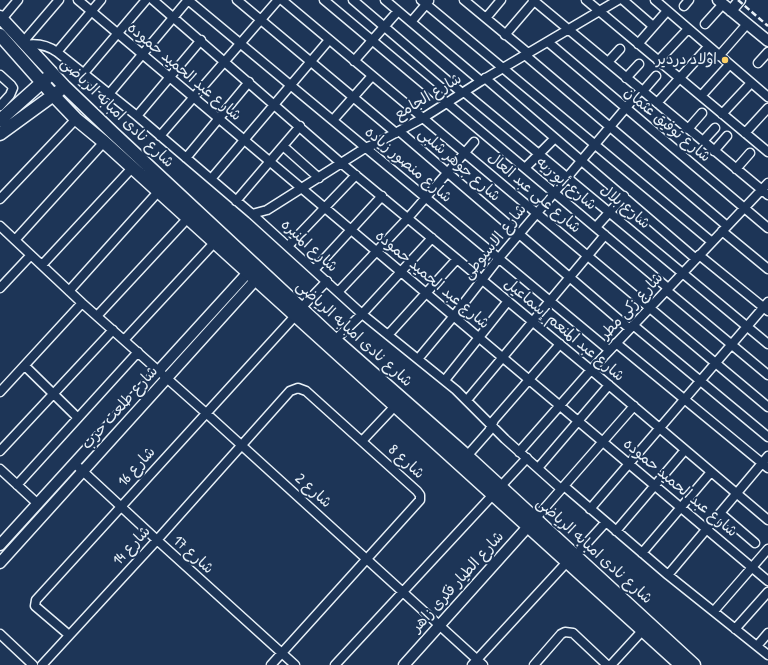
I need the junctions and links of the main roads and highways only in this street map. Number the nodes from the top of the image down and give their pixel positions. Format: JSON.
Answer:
{"nodes":[{"id":1,"x":1,"y":18,"type":"edge"},
{"id":2,"x":0,"y":35,"type":"edge"},
{"id":3,"x":53,"y":74,"type":"junction"},
{"id":4,"x":42,"y":83,"type":"junction"},
{"id":5,"x":65,"y":87,"type":"junction"},
{"id":6,"x":54,"y":96,"type":"junction"},
{"id":7,"x":0,"y":120,"type":"edge"},
{"id":8,"x":0,"y":134,"type":"edge"},
{"id":9,"x":255,"y":273,"type":"junction"},
{"id":10,"x":298,"y":312,"type":"junction"},
{"id":11,"x":496,"y":490,"type":"junction"},
{"id":12,"x":571,"y":559,"type":"junction"},
{"id":13,"x":681,"y":665,"type":"edge"},
{"id":14,"x":694,"y":665,"type":"edge"}],
"edges":[{"from":1,"to":3,"type":"main road","name":"شارع نادى امبابه الرياضى"},
{"from":2,"to":4,"type":"main road","name":"شارع نادى امبابه الرياضى"},
{"from":3,"to":4,"type":"main road"},
{"from":3,"to":5,"type":"main road","name":"شارع نادى امبابه الرياضى"},
{"from":4,"to":6,"type":"main road","name":"شارع نادى امبابه الرياضى"},
{"from":4,"to":7,"type":"main road"},
{"from":5,"to":6,"type":"main road"},
{"from":5,"to":9,"type":"main road","name":"شارع نادى امبابه الرياضى"},
{"from":6,"to":8,"type":"main road"},
{"from":6,"to":9,"type":"main road","name":"شارع نادى امبابه الرياضى"},
{"from":9,"to":10,"type":"main road","name":"شارع نادى امبابه الرياضى"},
{"from":10,"to":11,"type":"main road","name":"شارع نادى امبابه الرياضى"},
{"from":10,"to":11,"type":"main road","name":"شارع نادى امبابه الرياضى"},
{"from":11,"to":12,"type":"main road","name":"شارع نادى امبابه الرياضى"},
{"from":12,"to":13,"type":"main road","name":"شارع نادى امبابه الرياضى"},
{"from":12,"to":14,"type":"main road","name":"شارع نادى امبابه الرياضى"}]}
